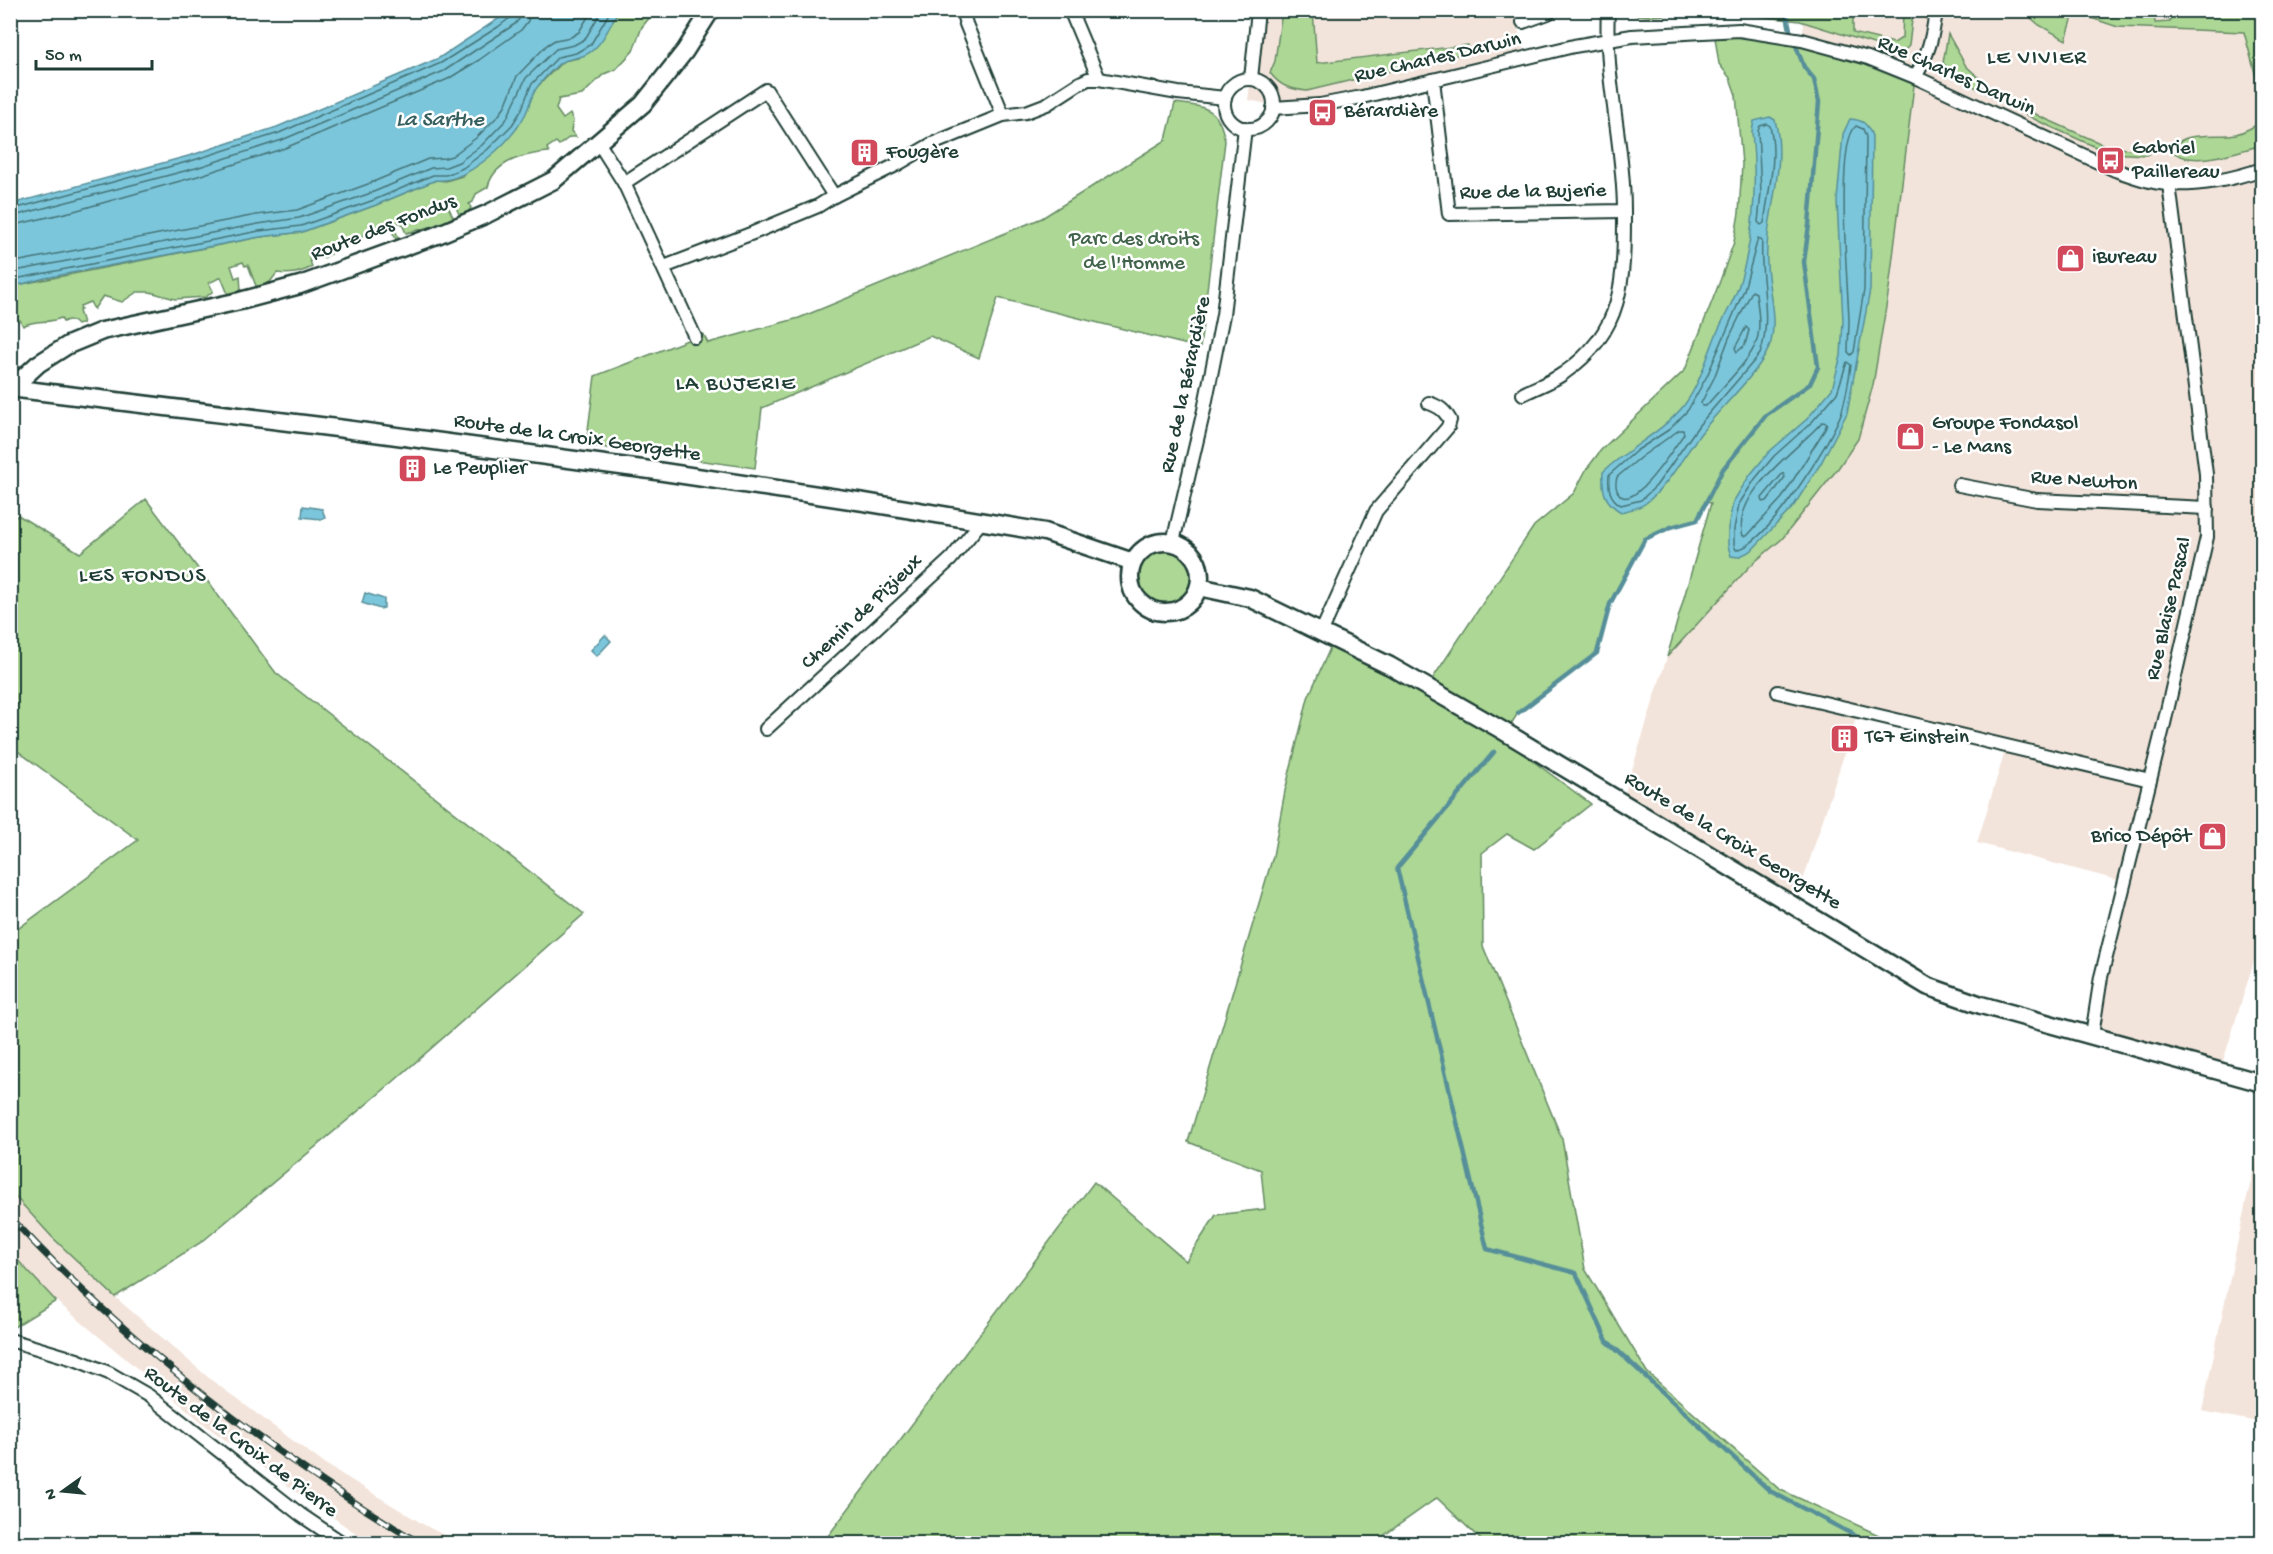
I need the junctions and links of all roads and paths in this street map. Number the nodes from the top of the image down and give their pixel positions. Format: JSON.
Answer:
{"nodes":[{"id":1,"x":711,"y":10,"type":"edge"},
{"id":2,"x":962,"y":10,"type":"edge"},
{"id":3,"x":1070,"y":10,"type":"edge"},
{"id":4,"x":1258,"y":10,"type":"edge"},
{"id":5,"x":1548,"y":10,"type":"edge"},
{"id":6,"x":1608,"y":10,"type":"edge"},
{"id":7,"x":1936,"y":10,"type":"edge"},
{"id":8,"x":1523,"y":22,"type":"dead end"},
{"id":9,"x":1606,"y":40,"type":"junction"},
{"id":10,"x":1915,"y":77,"type":"junction"},
{"id":11,"x":1099,"y":79,"type":"junction"},
{"id":12,"x":1251,"y":79,"type":"junction"},
{"id":13,"x":1433,"y":80,"type":"junction"},
{"id":14,"x":1225,"y":98,"type":"junction"},
{"id":15,"x":1273,"y":108,"type":"junction"},
{"id":16,"x":1003,"y":115,"type":"junction"},
{"id":17,"x":1245,"y":128,"type":"junction"},
{"id":18,"x":598,"y":142,"type":"junction"},
{"id":19,"x":2262,"y":169,"type":"edge"},
{"id":20,"x":624,"y":183,"type":"junction"},
{"id":21,"x":2169,"y":184,"type":"junction"},
{"id":22,"x":834,"y":196,"type":"junction"},
{"id":23,"x":1624,"y":211,"type":"junction"},
{"id":24,"x":664,"y":267,"type":"junction"},
{"id":25,"x":695,"y":337,"type":"dead end"},
{"id":26,"x":11,"y":388,"type":"edge"},
{"id":27,"x":1523,"y":394,"type":"dead end"},
{"id":28,"x":1429,"y":403,"type":"dead end"},
{"id":29,"x":1959,"y":485,"type":"dead end"},
{"id":30,"x":2207,"y":508,"type":"junction"},
{"id":31,"x":981,"y":522,"type":"junction"},
{"id":32,"x":1173,"y":542,"type":"junction"},
{"id":33,"x":1133,"y":562,"type":"junction"},
{"id":34,"x":1199,"y":587,"type":"junction"},
{"id":35,"x":1321,"y":633,"type":"junction"},
{"id":36,"x":1778,"y":692,"type":"dead end"},
{"id":37,"x":766,"y":729,"type":"dead end"},
{"id":38,"x":2150,"y":780,"type":"junction"},
{"id":39,"x":2092,"y":1035,"type":"junction"},
{"id":40,"x":2262,"y":1083,"type":"edge"},
{"id":41,"x":10,"y":1340,"type":"edge"},
{"id":42,"x":344,"y":1544,"type":"edge"}],
"edges":[{"from":1,"to":18,"type":"street","name":"Route des Fondus"},
{"from":2,"to":16,"type":"street"},
{"from":3,"to":11,"type":"street"},
{"from":4,"to":12,"type":"street"},
{"from":5,"to":8,"type":"street"},
{"from":6,"to":9,"type":"street","name":"Rue de la Bujerie"},
{"from":7,"to":10,"type":"street"},
{"from":9,"to":10,"type":"street","name":"Rue Charles Darwin"},
{"from":9,"to":13,"type":"street","name":"Rue Charles Darwin"},
{"from":9,"to":23,"type":"street","name":"Rue de la Bujerie"},
{"from":10,"to":21,"type":"street","name":"Rue Charles Darwin"},
{"from":11,"to":14,"type":"street"},
{"from":11,"to":16,"type":"street"},
{"from":12,"to":14,"type":"street"},
{"from":12,"to":15,"type":"street"},
{"from":13,"to":15,"type":"street","name":"Rue Charles Darwin"},
{"from":13,"to":23,"type":"street","name":"Rue de la Bujerie"},
{"from":14,"to":17,"type":"street"},
{"from":15,"to":17,"type":"street"},
{"from":16,"to":22,"type":"street"},
{"from":17,"to":32,"type":"street","name":"Rue de la Bérardière"},
{"from":18,"to":20,"type":"street"},
{"from":18,"to":26,"type":"street","name":"Route des Fondus"},
{"from":19,"to":21,"type":"street","name":"Rue Charles Darwin"},
{"from":20,"to":22,"type":"street"},
{"from":20,"to":24,"type":"street"},
{"from":21,"to":30,"type":"street","name":"Rue Blaise Pascal"},
{"from":22,"to":24,"type":"street"},
{"from":23,"to":27,"type":"street"},
{"from":24,"to":25,"type":"street"},
{"from":26,"to":31,"type":"street","name":"Route de la Croix Georgette"},
{"from":28,"to":35,"type":"street"},
{"from":29,"to":30,"type":"street","name":"Rue Newton"},
{"from":30,"to":38,"type":"street","name":"Rue Blaise Pascal"},
{"from":31,"to":33,"type":"street","name":"Route de la Croix Georgette"},
{"from":31,"to":37,"type":"street","name":"Chemin de Pizieux"},
{"from":32,"to":33,"type":"street"},
{"from":32,"to":34,"type":"street"},
{"from":33,"to":34,"type":"street"},
{"from":34,"to":35,"type":"street","name":"Route de la Croix Georgette"},
{"from":35,"to":39,"type":"street","name":"Route de la Croix Georgette"},
{"from":36,"to":38,"type":"street"},
{"from":38,"to":39,"type":"street","name":"Rue Blaise Pascal"},
{"from":39,"to":40,"type":"street","name":"Route de la Croix Georgette"},
{"from":41,"to":42,"type":"street","name":"Route de la Croix de Pierre"}]}
